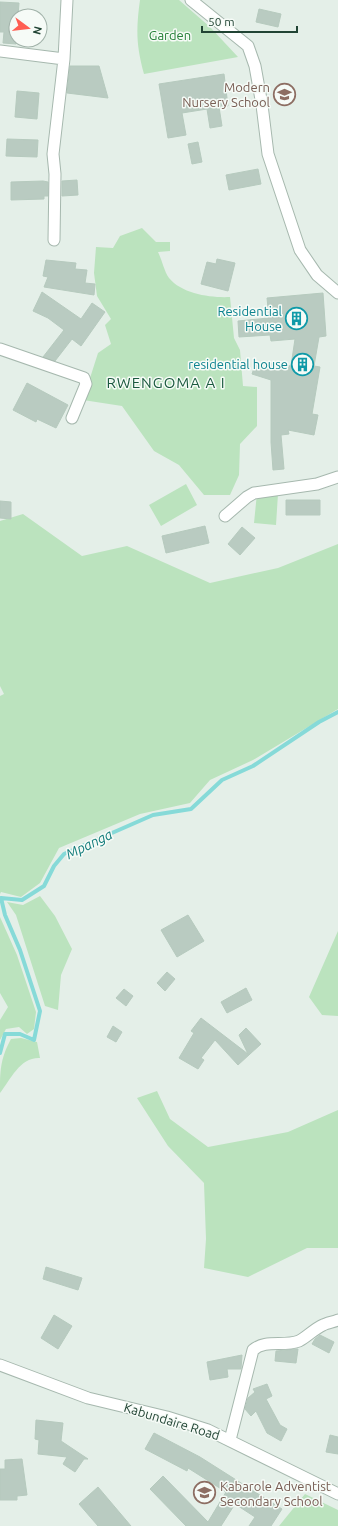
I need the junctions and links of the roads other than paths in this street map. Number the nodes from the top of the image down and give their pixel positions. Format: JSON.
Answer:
{"nodes":[{"id":1,"x":66,"y":0,"type":"edge"},
{"id":2,"x":191,"y":0,"type":"edge"},
{"id":3,"x":0,"y":51,"type":"edge"},
{"id":4,"x":64,"y":59,"type":"junction"},
{"id":5,"x":54,"y":240,"type":"dead end"},
{"id":6,"x":338,"y":293,"type":"edge"},
{"id":7,"x":0,"y":349,"type":"edge"},
{"id":8,"x":72,"y":418,"type":"dead end"},
{"id":9,"x":338,"y":477,"type":"edge"},
{"id":10,"x":225,"y":516,"type":"dead end"},
{"id":11,"x":338,"y":1320,"type":"edge"},
{"id":12,"x":0,"y":1365,"type":"edge"},
{"id":13,"x":230,"y":1440,"type":"junction"},
{"id":14,"x":338,"y":1494,"type":"edge"}],
"edges":[{"from":1,"to":4,"type":"street"},
{"from":2,"to":6,"type":"street"},
{"from":3,"to":4,"type":"street"},
{"from":4,"to":5,"type":"street"},
{"from":7,"to":8,"type":"street"},
{"from":9,"to":10,"type":"street"},
{"from":11,"to":13,"type":"street"},
{"from":12,"to":13,"type":"street","name":"Kabundaire Road"},
{"from":13,"to":14,"type":"street","name":"Kabundaire Road"}]}
